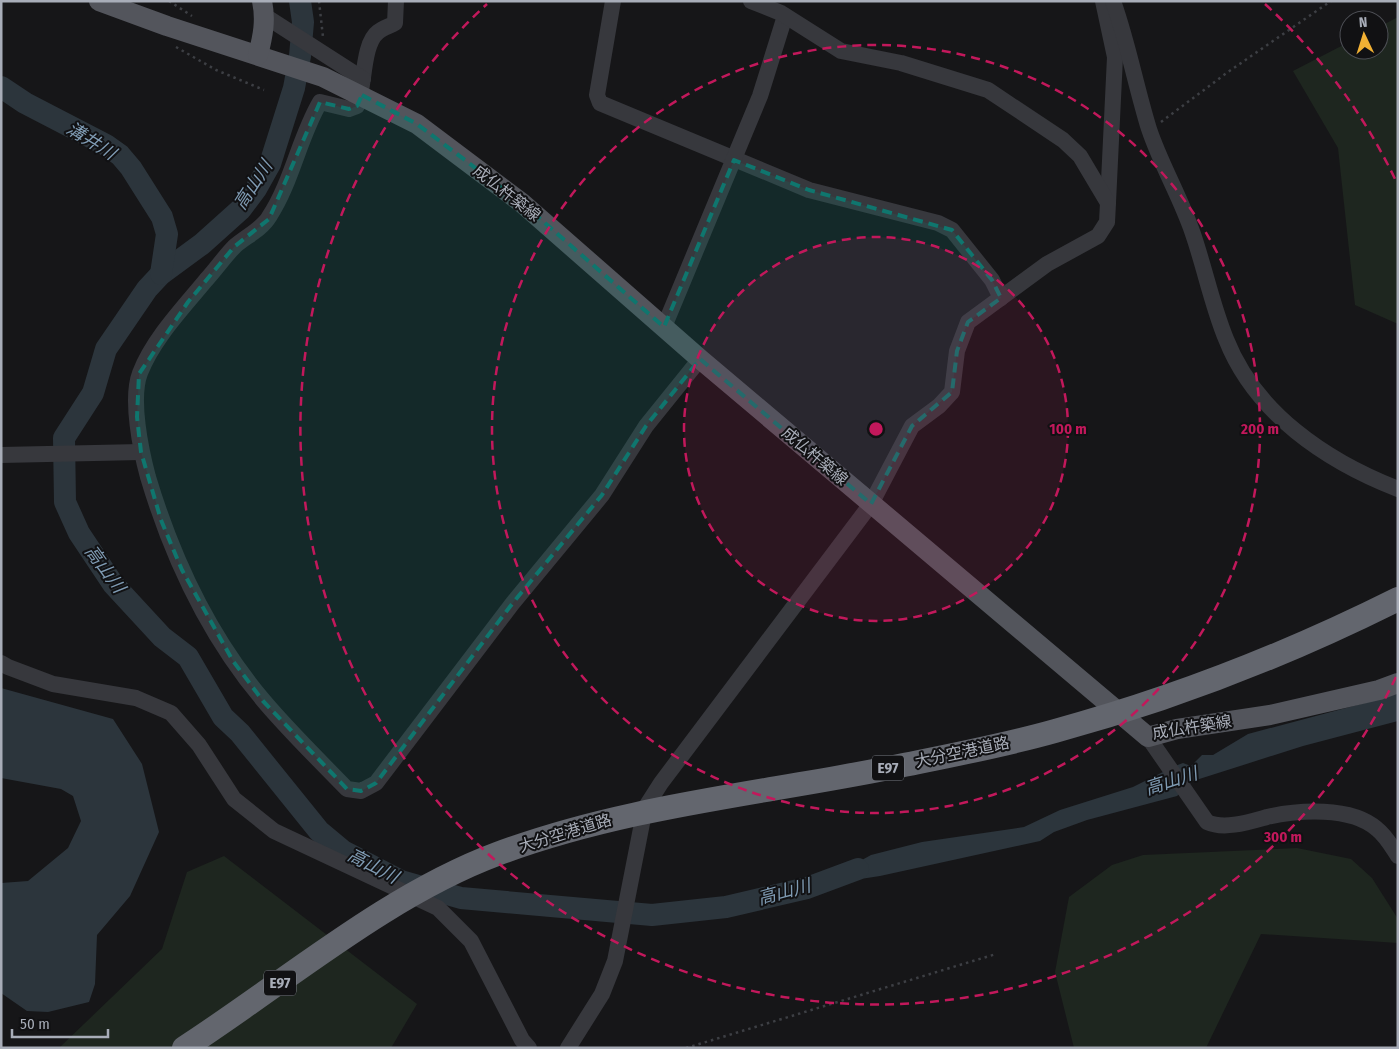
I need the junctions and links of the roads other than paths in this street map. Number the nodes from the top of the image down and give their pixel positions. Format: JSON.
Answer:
{"nodes":[{"id":1,"x":99,"y":1,"type":"edge"},
{"id":2,"x":396,"y":1,"type":"edge"},
{"id":3,"x":613,"y":1,"type":"edge"},
{"id":4,"x":751,"y":1,"type":"edge"},
{"id":5,"x":1103,"y":1,"type":"edge"},
{"id":6,"x":1113,"y":1,"type":"edge"},
{"id":7,"x":269,"y":14,"type":"edge"},
{"id":8,"x":785,"y":16,"type":"junction"},
{"id":9,"x":266,"y":57,"type":"junction"},
{"id":10,"x":362,"y":87,"type":"junction"},
{"id":11,"x":734,"y":160,"type":"junction"},
{"id":12,"x":1108,"y":203,"type":"junction"},
{"id":13,"x":1001,"y":298,"type":"junction"},
{"id":14,"x":664,"y":327,"type":"junction"},
{"id":15,"x":700,"y":359,"type":"junction"},
{"id":16,"x":141,"y":452,"type":"junction"},
{"id":17,"x":1,"y":456,"type":"edge"},
{"id":18,"x":1398,"y":490,"type":"edge"},
{"id":19,"x":871,"y":504,"type":"junction"},
{"id":20,"x":1398,"y":599,"type":"edge"},
{"id":21,"x":1,"y":663,"type":"edge"},
{"id":22,"x":1398,"y":683,"type":"edge"},
{"id":23,"x":1153,"y":745,"type":"junction"},
{"id":24,"x":1398,"y":856,"type":"edge"},
{"id":25,"x":375,"y":918,"type":"junction"},
{"id":26,"x":184,"y":1048,"type":"edge"},
{"id":27,"x":205,"y":1048,"type":"edge"},
{"id":28,"x":529,"y":1048,"type":"edge"},
{"id":29,"x":568,"y":1048,"type":"edge"}],
"edges":[{"from":1,"to":9,"type":"main road","name":"成仏杵築線"},
{"from":2,"to":10,"type":"street"},
{"from":3,"to":11,"type":"street"},
{"from":4,"to":8,"type":"street"},
{"from":5,"to":12,"type":"street"},
{"from":6,"to":18,"type":"street"},
{"from":7,"to":9,"type":"main road"},
{"from":7,"to":10,"type":"street"},
{"from":8,"to":11,"type":"street"},
{"from":8,"to":12,"type":"street"},
{"from":9,"to":10,"type":"main road","name":"成仏杵築線"},
{"from":10,"to":14,"type":"main road","name":"成仏杵築線"},
{"from":10,"to":16,"type":"street"},
{"from":11,"to":13,"type":"street"},
{"from":11,"to":14,"type":"street"},
{"from":12,"to":13,"type":"street"},
{"from":13,"to":19,"type":"street"},
{"from":14,"to":15,"type":"main road","name":"成仏杵築線"},
{"from":15,"to":16,"type":"street"},
{"from":15,"to":19,"type":"main road","name":"成仏杵築線"},
{"from":16,"to":17,"type":"street"},
{"from":19,"to":23,"type":"main road","name":"成仏杵築線"},
{"from":19,"to":29,"type":"street"},
{"from":20,"to":25,"type":"highway","name":"大分空港道路","number":"E97"},
{"from":21,"to":28,"type":"street"},
{"from":22,"to":23,"type":"main road","name":"成仏杵築線"},
{"from":23,"to":24,"type":"street"},
{"from":25,"to":26,"type":"highway","name":"大分空港道路","number":"E97"},
{"from":25,"to":27,"type":"highway","name":"大分空港道路","number":"E97"}]}
